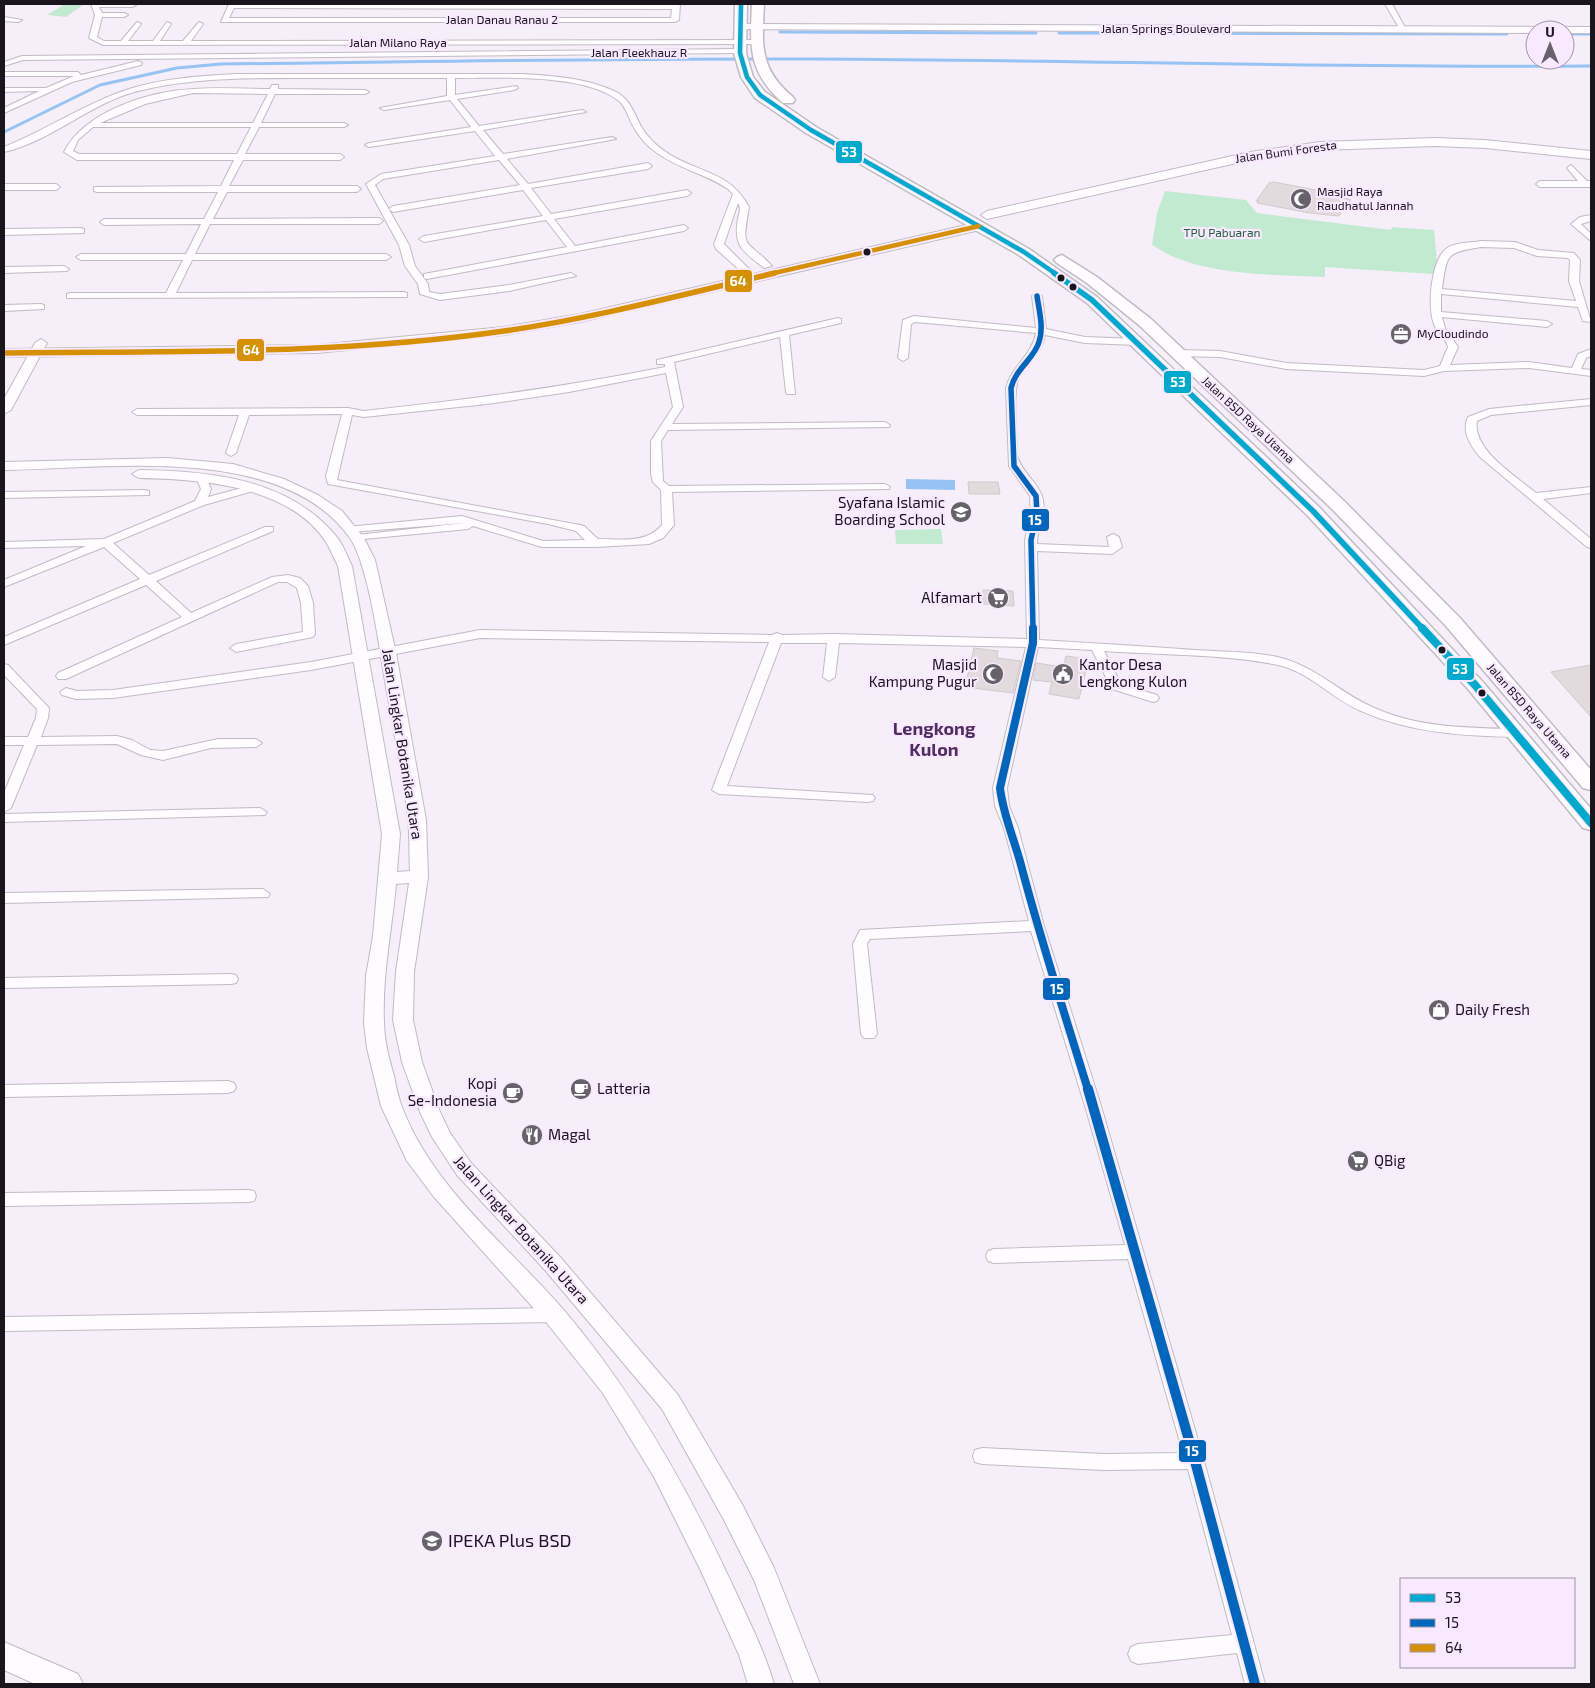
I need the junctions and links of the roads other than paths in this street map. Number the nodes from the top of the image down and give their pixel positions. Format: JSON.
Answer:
{"nodes":[{"id":1,"x":94,"y":4,"type":"edge"},
{"id":2,"x":741,"y":4,"type":"edge"},
{"id":3,"x":758,"y":4,"type":"edge"},
{"id":4,"x":1389,"y":4,"type":"edge"},
{"id":5,"x":132,"y":5,"type":"edge"},
{"id":6,"x":231,"y":5,"type":"edge"},
{"id":7,"x":337,"y":5,"type":"edge"},
{"id":8,"x":537,"y":5,"type":"edge"},
{"id":9,"x":675,"y":5,"type":"edge"},
{"id":10,"x":99,"y":15,"type":"junction"},
{"id":11,"x":124,"y":15,"type":"dead end"},
{"id":12,"x":4,"y":19,"type":"edge"},
{"id":13,"x":18,"y":20,"type":"dead end"},
{"id":14,"x":329,"y":20,"type":"junction"},
{"id":15,"x":533,"y":23,"type":"junction"},
{"id":16,"x":137,"y":24,"type":"dead end"},
{"id":17,"x":167,"y":24,"type":"dead end"},
{"id":18,"x":199,"y":24,"type":"dead end"},
{"id":19,"x":1404,"y":29,"type":"junction"},
{"id":20,"x":1591,"y":30,"type":"edge"},
{"id":21,"x":1047,"y":32,"type":"junction"},
{"id":22,"x":1519,"y":33,"type":"junction"},
{"id":23,"x":1525,"y":34,"type":"edge"},
{"id":24,"x":1575,"y":37,"type":"edge"},
{"id":25,"x":1591,"y":37,"type":"edge"},
{"id":26,"x":759,"y":40,"type":"junction"},
{"id":27,"x":740,"y":42,"type":"junction"},
{"id":28,"x":155,"y":43,"type":"junction"},
{"id":29,"x":185,"y":43,"type":"junction"},
{"id":30,"x":122,"y":44,"type":"junction"},
{"id":31,"x":166,"y":57,"type":"junction"},
{"id":32,"x":4,"y":64,"type":"edge"},
{"id":33,"x":4,"y":74,"type":"edge"},
{"id":34,"x":91,"y":74,"type":"junction"},
{"id":35,"x":451,"y":77,"type":"junction"},
{"id":36,"x":276,"y":85,"type":"junction"},
{"id":37,"x":514,"y":88,"type":"dead end"},
{"id":38,"x":49,"y":89,"type":"junction"},
{"id":39,"x":4,"y":90,"type":"edge"},
{"id":40,"x":365,"y":92,"type":"dead end"},
{"id":41,"x":451,"y":97,"type":"junction"},
{"id":42,"x":18,"y":104,"type":"junction"},
{"id":43,"x":4,"y":105,"type":"edge"},
{"id":44,"x":384,"y":108,"type":"dead end"},
{"id":45,"x":4,"y":111,"type":"edge"},
{"id":46,"x":582,"y":112,"type":"dead end"},
{"id":47,"x":91,"y":125,"type":"junction"},
{"id":48,"x":256,"y":125,"type":"junction"},
{"id":49,"x":344,"y":125,"type":"dead end"},
{"id":50,"x":477,"y":128,"type":"junction"},
{"id":51,"x":612,"y":139,"type":"dead end"},
{"id":52,"x":369,"y":145,"type":"dead end"},
{"id":53,"x":4,"y":150,"type":"edge"},
{"id":54,"x":1591,"y":155,"type":"edge"},
{"id":55,"x":240,"y":157,"type":"junction"},
{"id":56,"x":340,"y":157,"type":"dead end"},
{"id":57,"x":500,"y":157,"type":"junction"},
{"id":58,"x":1591,"y":160,"type":"edge"},
{"id":59,"x":648,"y":166,"type":"dead end"},
{"id":60,"x":1571,"y":168,"type":"dead end"},
{"id":61,"x":1211,"y":169,"type":"junction"},
{"id":62,"x":1540,"y":184,"type":"dead end"},
{"id":63,"x":1588,"y":184,"type":"edge"},
{"id":64,"x":525,"y":186,"type":"junction"},
{"id":65,"x":4,"y":187,"type":"edge"},
{"id":66,"x":56,"y":187,"type":"dead end"},
{"id":67,"x":97,"y":189,"type":"dead end"},
{"id":68,"x":224,"y":189,"type":"junction"},
{"id":69,"x":356,"y":189,"type":"dead end"},
{"id":70,"x":687,"y":193,"type":"dead end"},
{"id":71,"x":738,"y":194,"type":"junction"},
{"id":72,"x":393,"y":208,"type":"dead end"},
{"id":73,"x":548,"y":217,"type":"junction"},
{"id":74,"x":1591,"y":218,"type":"edge"},
{"id":75,"x":206,"y":221,"type":"junction"},
{"id":76,"x":379,"y":221,"type":"dead end"},
{"id":77,"x":983,"y":221,"type":"junction"},
{"id":78,"x":104,"y":222,"type":"dead end"},
{"id":79,"x":684,"y":228,"type":"dead end"},
{"id":80,"x":81,"y":231,"type":"dead end"},
{"id":81,"x":4,"y":232,"type":"edge"},
{"id":82,"x":1591,"y":238,"type":"edge"},
{"id":83,"x":424,"y":239,"type":"dead end"},
{"id":84,"x":572,"y":248,"type":"junction"},
{"id":85,"x":81,"y":257,"type":"dead end"},
{"id":86,"x":188,"y":257,"type":"junction"},
{"id":87,"x":386,"y":257,"type":"dead end"},
{"id":88,"x":767,"y":266,"type":"junction"},
{"id":89,"x":64,"y":269,"type":"dead end"},
{"id":90,"x":4,"y":270,"type":"edge"},
{"id":91,"x":746,"y":271,"type":"junction"},
{"id":92,"x":427,"y":276,"type":"dead end"},
{"id":93,"x":571,"y":276,"type":"dead end"},
{"id":94,"x":1438,"y":291,"type":"junction"},
{"id":95,"x":170,"y":295,"type":"junction"},
{"id":96,"x":404,"y":295,"type":"dead end"},
{"id":97,"x":70,"y":296,"type":"dead end"},
{"id":98,"x":1037,"y":296,"type":"dead end"},
{"id":99,"x":1583,"y":305,"type":"junction"},
{"id":100,"x":41,"y":307,"type":"dead end"},
{"id":101,"x":4,"y":308,"type":"edge"},
{"id":102,"x":1436,"y":314,"type":"junction"},
{"id":103,"x":1589,"y":319,"type":"edge"},
{"id":104,"x":535,"y":321,"type":"junction"},
{"id":105,"x":838,"y":321,"type":"dead end"},
{"id":106,"x":1547,"y":324,"type":"dead end"},
{"id":107,"x":1042,"y":331,"type":"junction"},
{"id":108,"x":1591,"y":332,"type":"edge"},
{"id":109,"x":784,"y":334,"type":"junction"},
{"id":110,"x":1138,"y":342,"type":"junction"},
{"id":111,"x":4,"y":344,"type":"edge"},
{"id":112,"x":38,"y":348,"type":"junction"},
{"id":113,"x":1591,"y":352,"type":"edge"},
{"id":114,"x":4,"y":353,"type":"edge"},
{"id":115,"x":1177,"y":353,"type":"junction"},
{"id":116,"x":903,"y":358,"type":"dead end"},
{"id":117,"x":670,"y":365,"type":"junction"},
{"id":118,"x":1444,"y":368,"type":"junction"},
{"id":119,"x":1575,"y":372,"type":"junction"},
{"id":120,"x":1591,"y":373,"type":"edge"},
{"id":121,"x":791,"y":392,"type":"dead end"},
{"id":122,"x":1591,"y":402,"type":"edge"},
{"id":123,"x":4,"y":410,"type":"edge"},
{"id":124,"x":348,"y":411,"type":"junction"},
{"id":125,"x":137,"y":412,"type":"dead end"},
{"id":126,"x":245,"y":412,"type":"junction"},
{"id":127,"x":885,"y":425,"type":"dead end"},
{"id":128,"x":665,"y":427,"type":"junction"},
{"id":129,"x":231,"y":453,"type":"dead end"},
{"id":130,"x":4,"y":466,"type":"edge"},
{"id":131,"x":201,"y":476,"type":"junction"},
{"id":132,"x":4,"y":477,"type":"edge"},
{"id":133,"x":885,"y":487,"type":"dead end"},
{"id":134,"x":253,"y":488,"type":"junction"},
{"id":135,"x":666,"y":489,"type":"junction"},
{"id":136,"x":1591,"y":490,"type":"edge"},
{"id":137,"x":145,"y":493,"type":"dead end"},
{"id":138,"x":4,"y":495,"type":"edge"},
{"id":139,"x":1536,"y":496,"type":"junction"},
{"id":140,"x":200,"y":503,"type":"junction"},
{"id":141,"x":1338,"y":505,"type":"junction"},
{"id":142,"x":1313,"y":511,"type":"junction"},
{"id":143,"x":269,"y":528,"type":"dead end"},
{"id":144,"x":354,"y":534,"type":"junction"},
{"id":145,"x":1113,"y":538,"type":"dead end"},
{"id":146,"x":105,"y":542,"type":"junction"},
{"id":147,"x":596,"y":544,"type":"junction"},
{"id":148,"x":4,"y":545,"type":"edge"},
{"id":149,"x":1591,"y":545,"type":"edge"},
{"id":150,"x":1032,"y":547,"type":"junction"},
{"id":151,"x":4,"y":571,"type":"edge"},
{"id":152,"x":147,"y":580,"type":"junction"},
{"id":153,"x":9,"y":582,"type":"edge"},
{"id":154,"x":190,"y":618,"type":"junction"},
{"id":155,"x":777,"y":637,"type":"junction"},
{"id":156,"x":834,"y":638,"type":"junction"},
{"id":157,"x":4,"y":641,"type":"edge"},
{"id":158,"x":1033,"y":643,"type":"junction"},
{"id":159,"x":1096,"y":647,"type":"junction"},
{"id":160,"x":236,"y":648,"type":"dead end"},
{"id":161,"x":388,"y":652,"type":"junction"},
{"id":162,"x":361,"y":657,"type":"junction"},
{"id":163,"x":4,"y":668,"type":"edge"},
{"id":164,"x":62,"y":676,"type":"dead end"},
{"id":165,"x":829,"y":677,"type":"dead end"},
{"id":166,"x":66,"y":692,"type":"dead end"},
{"id":167,"x":1153,"y":698,"type":"dead end"},
{"id":168,"x":1517,"y":734,"type":"junction"},
{"id":169,"x":4,"y":741,"type":"edge"},
{"id":170,"x":32,"y":741,"type":"junction"},
{"id":171,"x":256,"y":743,"type":"dead end"},
{"id":172,"x":1591,"y":783,"type":"edge"},
{"id":173,"x":868,"y":798,"type":"dead end"},
{"id":174,"x":4,"y":808,"type":"edge"},
{"id":175,"x":260,"y":812,"type":"dead end"},
{"id":176,"x":4,"y":818,"type":"edge"},
{"id":177,"x":1591,"y":823,"type":"edge"},
{"id":178,"x":419,"y":877,"type":"junction"},
{"id":179,"x":388,"y":878,"type":"junction"},
{"id":180,"x":263,"y":894,"type":"dead end"},
{"id":181,"x":4,"y":898,"type":"edge"},
{"id":182,"x":1036,"y":926,"type":"junction"},
{"id":183,"x":231,"y":979,"type":"dead end"},
{"id":184,"x":4,"y":983,"type":"edge"},
{"id":185,"x":869,"y":1034,"type":"dead end"},
{"id":186,"x":228,"y":1086,"type":"dead end"},
{"id":187,"x":4,"y":1091,"type":"edge"},
{"id":188,"x":248,"y":1196,"type":"dead end"},
{"id":189,"x":4,"y":1200,"type":"edge"},
{"id":190,"x":1133,"y":1252,"type":"junction"},
{"id":191,"x":994,"y":1256,"type":"dead end"},
{"id":192,"x":554,"y":1316,"type":"junction"},
{"id":193,"x":4,"y":1324,"type":"edge"},
{"id":194,"x":982,"y":1456,"type":"dead end"},
{"id":195,"x":1195,"y":1461,"type":"junction"},
{"id":196,"x":1243,"y":1643,"type":"junction"},
{"id":197,"x":1138,"y":1654,"type":"dead end"},
{"id":198,"x":4,"y":1656,"type":"edge"},
{"id":199,"x":68,"y":1684,"type":"edge"},
{"id":200,"x":761,"y":1684,"type":"edge"},
{"id":201,"x":807,"y":1684,"type":"edge"},
{"id":202,"x":1255,"y":1684,"type":"edge"}],
"edges":[{"from":1,"to":5,"type":"street"},
{"from":1,"to":10,"type":"street"},
{"from":2,"to":27,"type":"main road","name":"Jalan BSD Raya Utama"},
{"from":3,"to":26,"type":"main road","name":"Jalan BSD Raya Utama"},
{"from":4,"to":19,"type":"street"},
{"from":6,"to":7,"type":"street"},
{"from":6,"to":14,"type":"street","name":"Jalan Danau Ranau 2"},
{"from":7,"to":8,"type":"street"},
{"from":7,"to":14,"type":"street"},
{"from":8,"to":9,"type":"street"},
{"from":8,"to":15,"type":"street"},
{"from":9,"to":15,"type":"street","name":"Jalan Danau Ranau 2"},
{"from":10,"to":11,"type":"street"},
{"from":10,"to":30,"type":"street","name":"Jalan Milano Raya"},
{"from":12,"to":13,"type":"street"},
{"from":14,"to":15,"type":"street","name":"Jalan Danau Ranau 2"},
{"from":16,"to":30,"type":"street"},
{"from":17,"to":28,"type":"street"},
{"from":18,"to":29,"type":"street"},
{"from":19,"to":21,"type":"main road","name":"Jalan Springs Boulevard"},
{"from":19,"to":22,"type":"main road","name":"Jalan Springs Boulevard"},
{"from":20,"to":22,"type":"main road","name":"Jalan Springs Boulevard"},
{"from":21,"to":22,"type":"main road","name":"Jalan Springs Boulevard"},
{"from":21,"to":26,"type":"main road","name":"Jalan Springs Boulevard"},
{"from":22,"to":23,"type":"main road","name":"Jalan Springs Boulevard"},
{"from":24,"to":25,"type":"main road"},
{"from":26,"to":27,"type":"main road","name":"Jalan Springs Boulevard"},
{"from":26,"to":77,"type":"main road","name":"Jalan BSD Raya Utama"},
{"from":27,"to":29,"type":"street","name":"Jalan Milano Raya"},
{"from":27,"to":31,"type":"street","name":"Jalan Fleekhauz R"},
{"from":27,"to":77,"type":"main road","name":"Jalan BSD Raya Utama"},
{"from":28,"to":29,"type":"street","name":"Jalan Milano Raya"},
{"from":28,"to":30,"type":"street","name":"Jalan Milano Raya"},
{"from":31,"to":32,"type":"street"},
{"from":31,"to":34,"type":"street"},
{"from":33,"to":34,"type":"street"},
{"from":34,"to":38,"type":"street"},
{"from":35,"to":36,"type":"street"},
{"from":35,"to":41,"type":"street"},
{"from":35,"to":71,"type":"street"},
{"from":36,"to":40,"type":"street"},
{"from":36,"to":47,"type":"street"},
{"from":36,"to":48,"type":"street"},
{"from":36,"to":53,"type":"street"},
{"from":37,"to":41,"type":"street"},
{"from":38,"to":39,"type":"street"},
{"from":38,"to":42,"type":"street"},
{"from":41,"to":44,"type":"street"},
{"from":41,"to":50,"type":"street"},
{"from":42,"to":43,"type":"street"},
{"from":42,"to":45,"type":"street"},
{"from":46,"to":50,"type":"street"},
{"from":47,"to":48,"type":"street"},
{"from":47,"to":55,"type":"street"},
{"from":48,"to":49,"type":"street"},
{"from":48,"to":55,"type":"street"},
{"from":50,"to":52,"type":"street"},
{"from":50,"to":57,"type":"street"},
{"from":51,"to":57,"type":"street"},
{"from":54,"to":61,"type":"main road","name":"Jalan Bumi Foresta"},
{"from":55,"to":56,"type":"street"},
{"from":55,"to":68,"type":"street"},
{"from":57,"to":64,"type":"street"},
{"from":57,"to":93,"type":"street"},
{"from":58,"to":61,"type":"main road","name":"Jalan Bumi Foresta"},
{"from":59,"to":64,"type":"street"},
{"from":60,"to":63,"type":"street"},
{"from":61,"to":77,"type":"main road","name":"Jalan Bumi Foresta"},
{"from":62,"to":63,"type":"street"},
{"from":64,"to":72,"type":"street"},
{"from":64,"to":73,"type":"street"},
{"from":65,"to":66,"type":"street"},
{"from":67,"to":68,"type":"street"},
{"from":68,"to":69,"type":"street"},
{"from":68,"to":75,"type":"street"},
{"from":70,"to":73,"type":"street"},
{"from":71,"to":88,"type":"street"},
{"from":71,"to":91,"type":"street"},
{"from":73,"to":83,"type":"street"},
{"from":73,"to":84,"type":"street"},
{"from":74,"to":82,"type":"street"},
{"from":75,"to":76,"type":"street"},
{"from":75,"to":78,"type":"street"},
{"from":75,"to":86,"type":"street"},
{"from":77,"to":88,"type":"main road"},
{"from":77,"to":104,"type":"main road"},
{"from":77,"to":110,"type":"main road","name":"Jalan BSD Raya Utama"},
{"from":77,"to":115,"type":"main road","name":"Jalan BSD Raya Utama"},
{"from":79,"to":84,"type":"street"},
{"from":80,"to":81,"type":"street"},
{"from":84,"to":92,"type":"street"},
{"from":85,"to":86,"type":"street"},
{"from":86,"to":87,"type":"street"},
{"from":86,"to":95,"type":"street"},
{"from":88,"to":91,"type":"main road"},
{"from":89,"to":90,"type":"street"},
{"from":91,"to":104,"type":"main road"},
{"from":94,"to":99,"type":"street"},
{"from":94,"to":99,"type":"street"},
{"from":94,"to":102,"type":"street"},
{"from":95,"to":96,"type":"street"},
{"from":95,"to":97,"type":"street"},
{"from":98,"to":107,"type":"street"},
{"from":99,"to":103,"type":"street"},
{"from":100,"to":101,"type":"street"},
{"from":102,"to":106,"type":"street"},
{"from":102,"to":118,"type":"street"},
{"from":103,"to":108,"type":"street"},
{"from":104,"to":112,"type":"main road"},
{"from":105,"to":109,"type":"street"},
{"from":107,"to":110,"type":"street"},
{"from":107,"to":116,"type":"street"},
{"from":107,"to":150,"type":"street"},
{"from":109,"to":117,"type":"street"},
{"from":109,"to":121,"type":"street"},
{"from":110,"to":142,"type":"main road","name":"Jalan BSD Raya Utama"},
{"from":111,"to":112,"type":"main road"},
{"from":112,"to":114,"type":"main road"},
{"from":112,"to":123,"type":"street"},
{"from":113,"to":119,"type":"street"},
{"from":115,"to":118,"type":"street"},
{"from":115,"to":141,"type":"main road","name":"Jalan BSD Raya Utama"},
{"from":117,"to":124,"type":"street"},
{"from":117,"to":128,"type":"street"},
{"from":118,"to":119,"type":"street"},
{"from":119,"to":120,"type":"street"},
{"from":122,"to":139,"type":"street"},
{"from":124,"to":126,"type":"street"},
{"from":124,"to":147,"type":"street"},
{"from":125,"to":126,"type":"street"},
{"from":126,"to":129,"type":"street"},
{"from":127,"to":128,"type":"street"},
{"from":128,"to":135,"type":"street"},
{"from":130,"to":144,"type":"street","name":"Jalan Lingkar Botanika Utara"},
{"from":131,"to":132,"type":"street","name":"Jalan Lingkar Botanika Utara"},
{"from":131,"to":134,"type":"street","name":"Jalan Lingkar Botanika Utara"},
{"from":131,"to":140,"type":"street"},
{"from":133,"to":135,"type":"street"},
{"from":134,"to":140,"type":"street"},
{"from":134,"to":162,"type":"street","name":"Jalan Lingkar Botanika Utara"},
{"from":135,"to":147,"type":"street"},
{"from":136,"to":139,"type":"street"},
{"from":137,"to":138,"type":"street"},
{"from":139,"to":149,"type":"street"},
{"from":140,"to":146,"type":"street"},
{"from":141,"to":142,"type":"main road"},
{"from":141,"to":172,"type":"main road","name":"Jalan BSD Raya Utama"},
{"from":142,"to":168,"type":"main road","name":"Jalan BSD Raya Utama"},
{"from":143,"to":152,"type":"street"},
{"from":144,"to":147,"type":"street"},
{"from":144,"to":161,"type":"street","name":"Jalan Lingkar Botanika Utara"},
{"from":145,"to":150,"type":"street"},
{"from":146,"to":148,"type":"street"},
{"from":146,"to":152,"type":"street"},
{"from":146,"to":153,"type":"street"},
{"from":150,"to":158,"type":"street"},
{"from":151,"to":153,"type":"street"},
{"from":152,"to":154,"type":"street"},
{"from":152,"to":157,"type":"street"},
{"from":154,"to":160,"type":"street"},
{"from":154,"to":164,"type":"street"},
{"from":155,"to":156,"type":"street"},
{"from":155,"to":161,"type":"street"},
{"from":155,"to":173,"type":"street"},
{"from":156,"to":158,"type":"street"},
{"from":156,"to":165,"type":"street"},
{"from":158,"to":159,"type":"street"},
{"from":158,"to":182,"type":"street"},
{"from":159,"to":167,"type":"street"},
{"from":159,"to":168,"type":"street"},
{"from":161,"to":162,"type":"street"},
{"from":161,"to":178,"type":"street","name":"Jalan Lingkar Botanika Utara"},
{"from":162,"to":166,"type":"street"},
{"from":162,"to":179,"type":"street","name":"Jalan Lingkar Botanika Utara"},
{"from":163,"to":170,"type":"street"},
{"from":168,"to":177,"type":"main road","name":"Jalan BSD Raya Utama"},
{"from":169,"to":170,"type":"street"},
{"from":170,"to":171,"type":"street"},
{"from":170,"to":174,"type":"street"},
{"from":175,"to":176,"type":"street"},
{"from":178,"to":179,"type":"street"},
{"from":178,"to":201,"type":"street","name":"Jalan Lingkar Botanika Utara"},
{"from":179,"to":192,"type":"street","name":"Jalan Lingkar Botanika Utara"},
{"from":180,"to":181,"type":"street"},
{"from":182,"to":185,"type":"street"},
{"from":182,"to":190,"type":"street"},
{"from":183,"to":184,"type":"street"},
{"from":186,"to":187,"type":"street"},
{"from":188,"to":189,"type":"street"},
{"from":190,"to":191,"type":"street"},
{"from":190,"to":195,"type":"street"},
{"from":192,"to":193,"type":"street"},
{"from":192,"to":200,"type":"street","name":"Jalan Lingkar Botanika Utara"},
{"from":194,"to":195,"type":"street"},
{"from":195,"to":196,"type":"street"},
{"from":196,"to":197,"type":"street"},
{"from":196,"to":202,"type":"street"},
{"from":198,"to":199,"type":"main road"}]}
